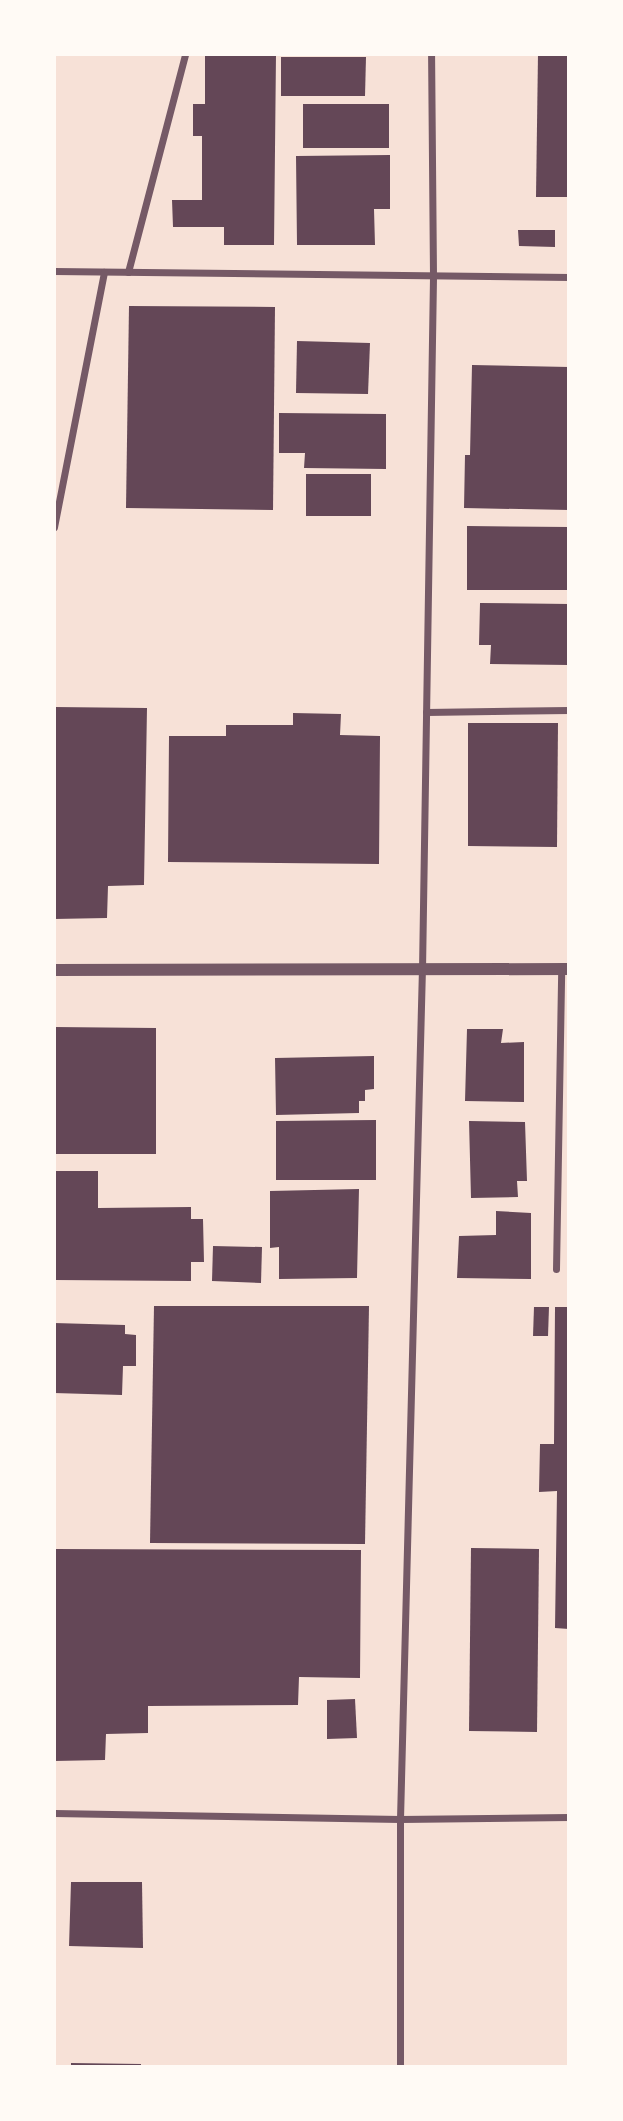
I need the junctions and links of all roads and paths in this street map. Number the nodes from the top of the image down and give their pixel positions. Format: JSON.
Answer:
{"nodes":[{"id":1,"x":186,"y":54,"type":"edge"},
{"id":2,"x":431,"y":54,"type":"edge"},
{"id":3,"x":54,"y":271,"type":"edge"},
{"id":4,"x":104,"y":272,"type":"junction"},
{"id":5,"x":128,"y":272,"type":"junction"},
{"id":6,"x":433,"y":275,"type":"junction"},
{"id":7,"x":569,"y":277,"type":"edge"},
{"id":8,"x":54,"y":527,"type":"edge"},
{"id":9,"x":569,"y":710,"type":"edge"},
{"id":10,"x":426,"y":712,"type":"junction"},
{"id":11,"x":565,"y":969,"type":"edge"},
{"id":12,"x":54,"y":970,"type":"edge"},
{"id":13,"x":422,"y":970,"type":"junction"},
{"id":14,"x":556,"y":1269,"type":"dead end"},
{"id":15,"x":54,"y":1812,"type":"edge"},
{"id":16,"x":569,"y":1817,"type":"edge"},
{"id":17,"x":400,"y":1819,"type":"junction"},
{"id":18,"x":401,"y":2067,"type":"edge"}],
"edges":[{"from":1,"to":5,"type":"street"},
{"from":2,"to":6,"type":"street"},
{"from":3,"to":4,"type":"street"},
{"from":4,"to":5,"type":"street"},
{"from":4,"to":8,"type":"street"},
{"from":5,"to":6,"type":"street"},
{"from":6,"to":7,"type":"street"},
{"from":6,"to":10,"type":"street"},
{"from":9,"to":10,"type":"street"},
{"from":10,"to":13,"type":"street"},
{"from":11,"to":13,"type":"street"},
{"from":11,"to":14,"type":"street"},
{"from":12,"to":13,"type":"street"},
{"from":13,"to":17,"type":"street"},
{"from":15,"to":17,"type":"street"},
{"from":16,"to":17,"type":"street"},
{"from":17,"to":18,"type":"street"}]}
